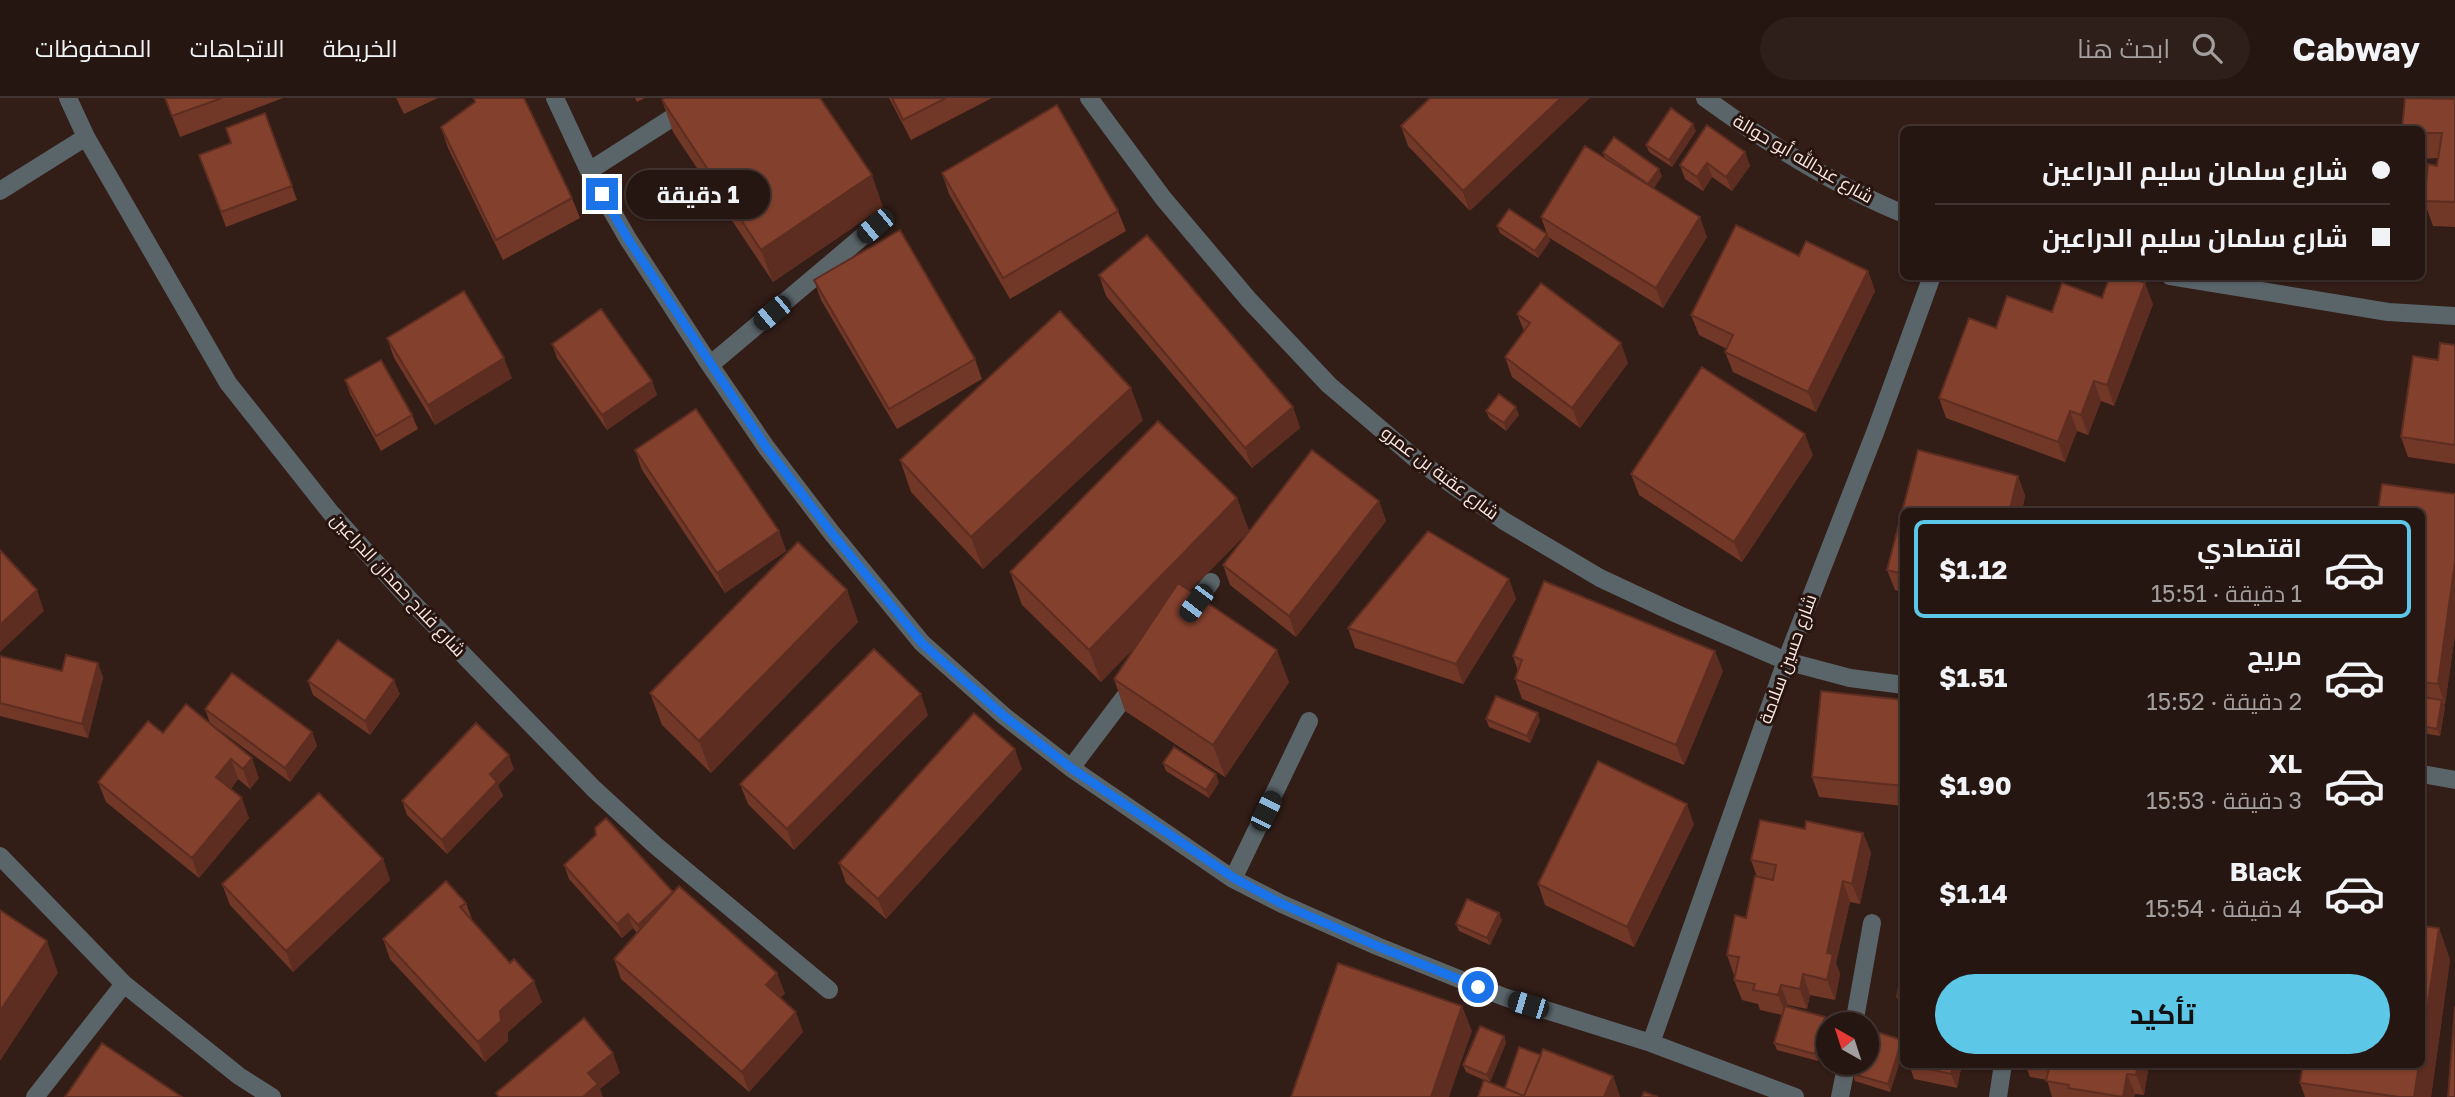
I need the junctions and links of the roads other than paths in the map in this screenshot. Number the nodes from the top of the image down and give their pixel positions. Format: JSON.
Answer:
{"nodes":[{"id":1,"x":68,"y":98,"type":"edge"},
{"id":2,"x":555,"y":98,"type":"edge"},
{"id":3,"x":704,"y":98,"type":"edge"},
{"id":4,"x":1089,"y":98,"type":"edge"},
{"id":5,"x":1705,"y":98,"type":"edge"},
{"id":6,"x":86,"y":137,"type":"junction"},
{"id":7,"x":589,"y":171,"type":"junction"},
{"id":8,"x":0,"y":191,"type":"edge"},
{"id":9,"x":1900,"y":212,"type":"edge"},
{"id":10,"x":875,"y":226,"type":"dead end"},
{"id":11,"x":1931,"y":280,"type":"edge"},
{"id":12,"x":2194,"y":280,"type":"edge"},
{"id":13,"x":2455,"y":316,"type":"edge"},
{"id":14,"x":710,"y":365,"type":"junction"},
{"id":15,"x":1212,"y":582,"type":"dead end"},
{"id":16,"x":1178,"y":626,"type":"edge"},
{"id":17,"x":1786,"y":662,"type":"junction"},
{"id":18,"x":1145,"y":670,"type":"edge"},
{"id":19,"x":1900,"y":684,"type":"edge"},
{"id":20,"x":1308,"y":721,"type":"dead end"},
{"id":21,"x":1071,"y":768,"type":"junction"},
{"id":22,"x":2425,"y":775,"type":"edge"},
{"id":23,"x":2455,"y":780,"type":"edge"},
{"id":24,"x":0,"y":856,"type":"edge"},
{"id":25,"x":1234,"y":878,"type":"junction"},
{"id":26,"x":1872,"y":923,"type":"dead end"},
{"id":27,"x":124,"y":984,"type":"junction"},
{"id":28,"x":829,"y":990,"type":"dead end"},
{"id":29,"x":1856,"y":1012,"type":"edge"},
{"id":30,"x":1651,"y":1043,"type":"junction"},
{"id":31,"x":2002,"y":1068,"type":"edge"},
{"id":32,"x":1844,"y":1075,"type":"edge"},
{"id":33,"x":35,"y":1097,"type":"edge"},
{"id":34,"x":272,"y":1097,"type":"edge"},
{"id":35,"x":1795,"y":1097,"type":"edge"},
{"id":36,"x":1840,"y":1097,"type":"edge"},
{"id":37,"x":1998,"y":1097,"type":"edge"}],
"edges":[{"from":1,"to":6,"type":"street","name":"شارع فلاح حمدان الدراعين"},
{"from":2,"to":7,"type":"street"},
{"from":3,"to":7,"type":"street"},
{"from":4,"to":17,"type":"street","name":"شارع عقبة بن عمرو"},
{"from":5,"to":9,"type":"street","name":"شارع عبدالله أبو حوالة"},
{"from":6,"to":8,"type":"street"},
{"from":6,"to":28,"type":"street","name":"شارع فلاح حمدان الدراعين"},
{"from":7,"to":14,"type":"street"},
{"from":10,"to":14,"type":"street"},
{"from":11,"to":17,"type":"street","name":"شارع حسين سلامة"},
{"from":12,"to":13,"type":"street"},
{"from":14,"to":21,"type":"street"},
{"from":15,"to":16,"type":"street"},
{"from":17,"to":19,"type":"street","name":"شارع عقبة بن عمرو"},
{"from":17,"to":30,"type":"street","name":"شارع حسين سلامة"},
{"from":18,"to":21,"type":"street"},
{"from":20,"to":25,"type":"street"},
{"from":21,"to":25,"type":"street"},
{"from":22,"to":23,"type":"street"},
{"from":24,"to":27,"type":"street"},
{"from":25,"to":30,"type":"street"},
{"from":26,"to":29,"type":"street"},
{"from":27,"to":33,"type":"street"},
{"from":27,"to":34,"type":"street"},
{"from":30,"to":35,"type":"street"},
{"from":31,"to":37,"type":"street"},
{"from":32,"to":36,"type":"street"}]}
